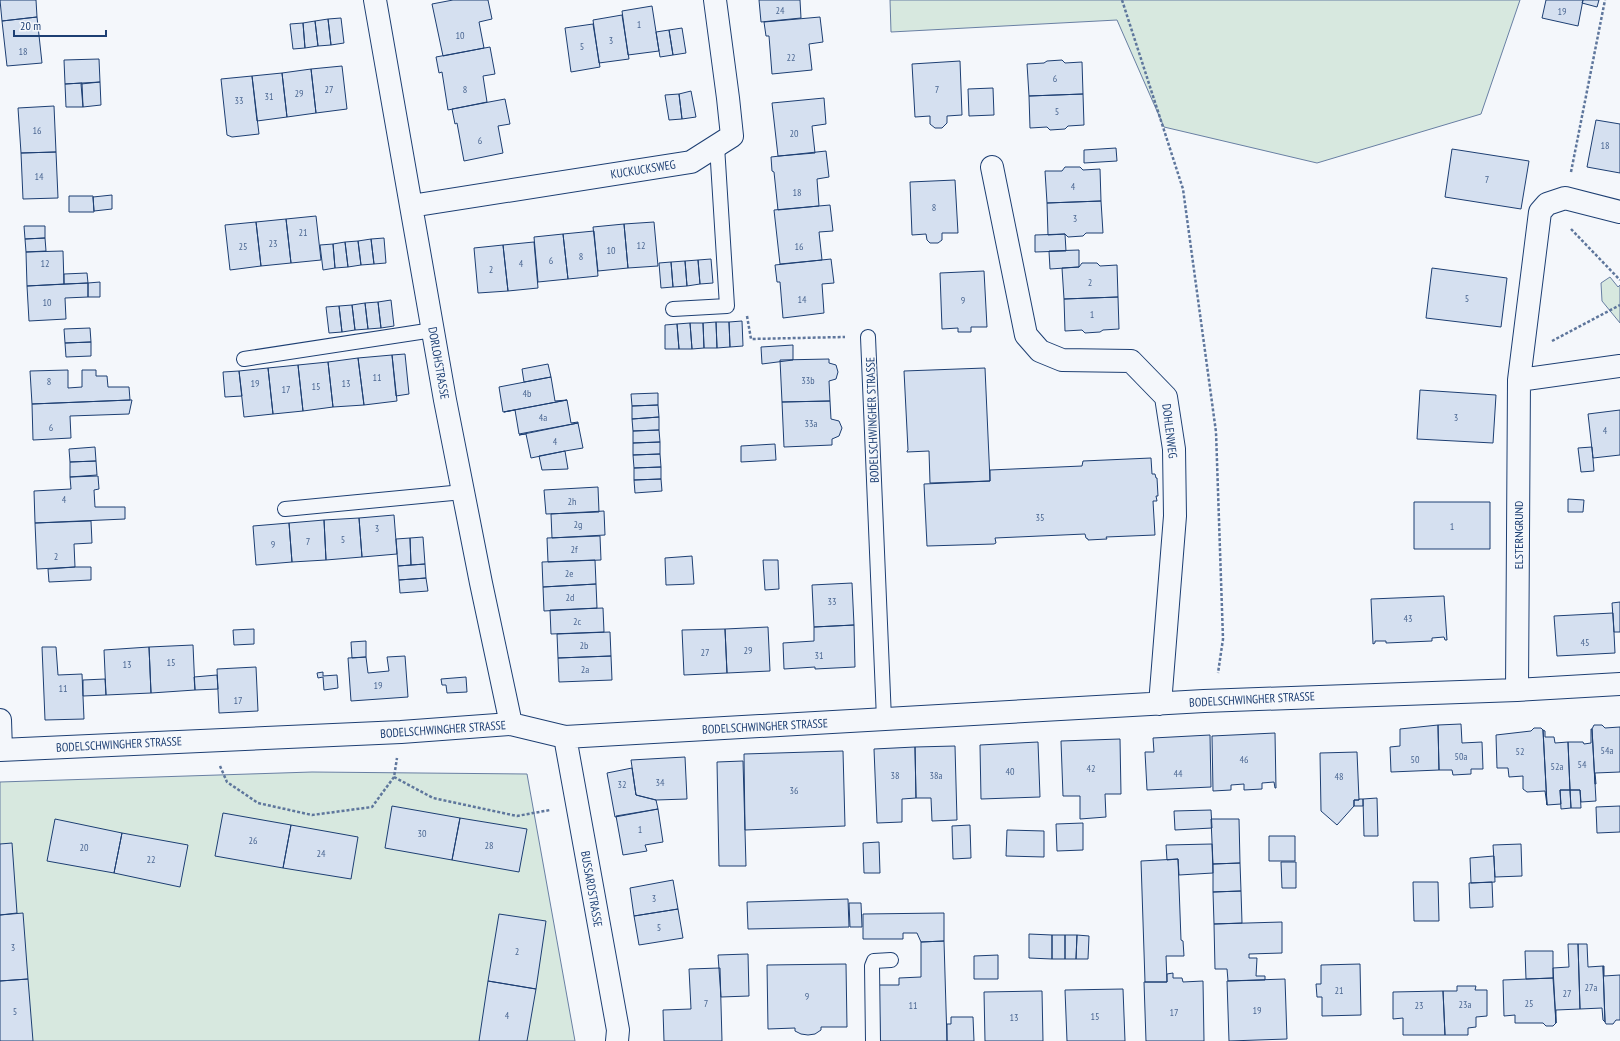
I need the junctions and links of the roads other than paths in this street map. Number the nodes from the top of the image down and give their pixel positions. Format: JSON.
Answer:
{"nodes":[{"id":1,"x":375,"y":0,"type":"edge"},
{"id":2,"x":715,"y":0,"type":"edge"},
{"id":3,"x":717,"y":146,"type":"junction"},
{"id":4,"x":992,"y":167,"type":"dead end"},
{"id":5,"x":411,"y":206,"type":"junction"},
{"id":6,"x":1620,"y":212,"type":"edge"},
{"id":7,"x":672,"y":309,"type":"dead end"},
{"id":8,"x":433,"y":330,"type":"junction"},
{"id":9,"x":868,"y":337,"type":"road end"},
{"id":10,"x":244,"y":359,"type":"dead end"},
{"id":11,"x":1620,"y":366,"type":"edge"},
{"id":12,"x":1519,"y":380,"type":"junction"},
{"id":13,"x":463,"y":492,"type":"junction"},
{"id":14,"x":285,"y":509,"type":"dead end"},
{"id":15,"x":1620,"y":684,"type":"edge"},
{"id":16,"x":1517,"y":690,"type":"junction"},
{"id":17,"x":1160,"y":704,"type":"junction"},
{"id":18,"x":884,"y":719,"type":"junction"},
{"id":19,"x":0,"y":720,"type":"edge"},
{"id":20,"x":511,"y":724,"type":"junction"},
{"id":21,"x":565,"y":737,"type":"junction"},
{"id":22,"x":1,"y":750,"type":"edge"},
{"id":23,"x":891,"y":960,"type":"dead end"},
{"id":24,"x":617,"y":1041,"type":"edge"},
{"id":25,"x":873,"y":1041,"type":"edge"}],
"edges":[{"from":1,"to":5,"type":"street","name":"DORLOHSTRASSE"},
{"from":2,"to":3,"type":"street","name":"KUCKUCKSWEG"},
{"from":3,"to":5,"type":"street","name":"KUCKUCKSWEG"},
{"from":3,"to":7,"type":"lane"},
{"from":4,"to":17,"type":"street","name":"DOHLENWEG"},
{"from":5,"to":8,"type":"street","name":"DORLOHSTRASSE"},
{"from":6,"to":12,"type":"street","name":"ELSTERNGRUND"},
{"from":8,"to":10,"type":"lane"},
{"from":8,"to":13,"type":"street","name":"DORLOHSTRASSE"},
{"from":9,"to":18,"type":"lane","name":"BODELSCHWINGHER STRASSE"},
{"from":11,"to":12,"type":"street"},
{"from":12,"to":16,"type":"street","name":"ELSTERNGRUND"},
{"from":13,"to":14,"type":"lane"},
{"from":13,"to":20,"type":"street","name":"DORLOHSTRASSE"},
{"from":15,"to":16,"type":"street","name":"BODELSCHWINGHER STRASSE"},
{"from":16,"to":17,"type":"street","name":"BODELSCHWINGHER STRASSE"},
{"from":17,"to":18,"type":"street","name":"BODELSCHWINGHER STRASSE"},
{"from":18,"to":21,"type":"street","name":"BODELSCHWINGHER STRASSE"},
{"from":19,"to":22,"type":"street"},
{"from":20,"to":21,"type":"street","name":"BODELSCHWINGHER STRASSE"},
{"from":20,"to":22,"type":"street","name":"BODELSCHWINGHER STRASSE"},
{"from":21,"to":24,"type":"street","name":"BUSSARDSTRASSE"},
{"from":23,"to":25,"type":"lane"}]}
